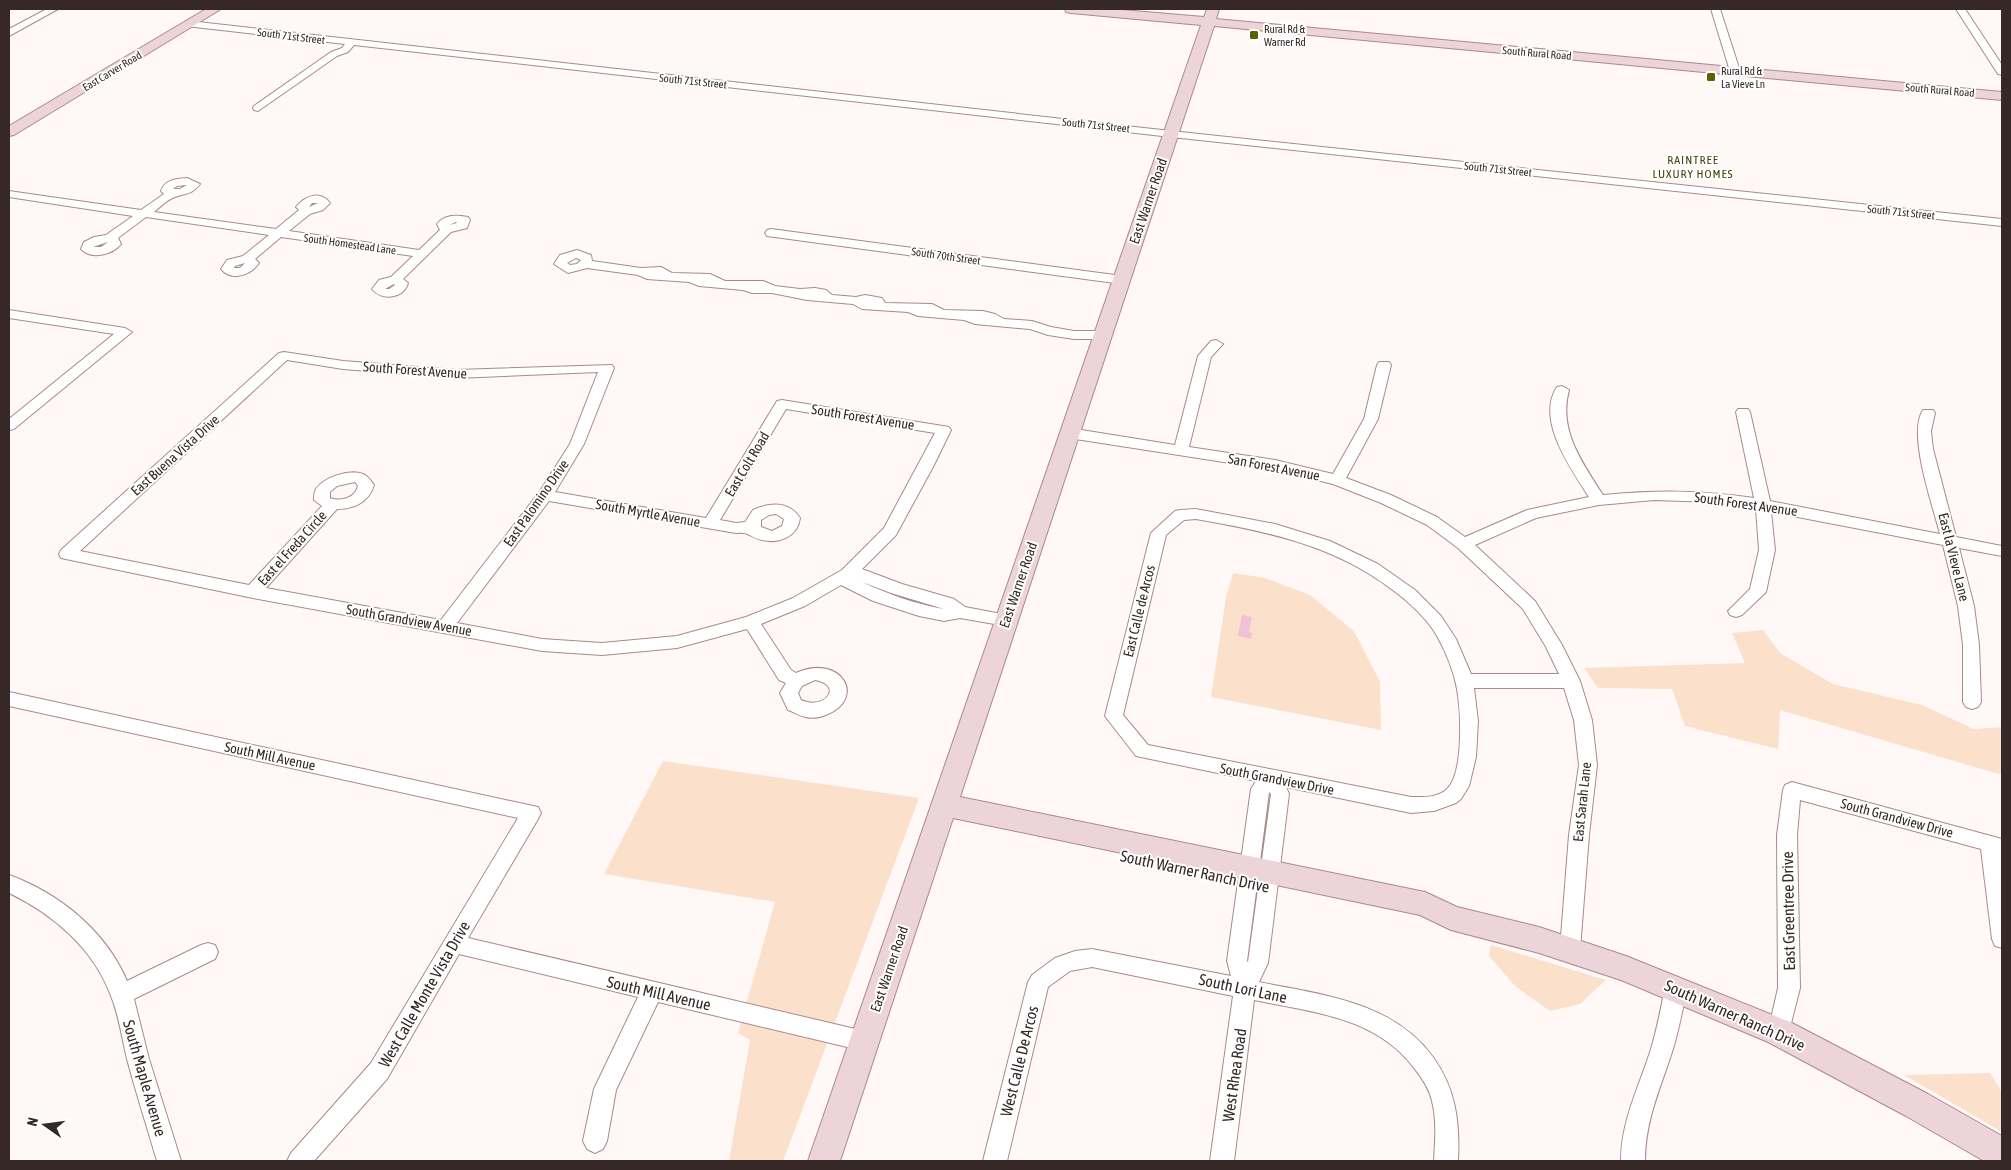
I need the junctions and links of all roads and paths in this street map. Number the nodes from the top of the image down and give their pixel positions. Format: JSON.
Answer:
{"nodes":[{"id":1,"x":53,"y":9,"type":"edge"},
{"id":2,"x":215,"y":9,"type":"edge"},
{"id":3,"x":1071,"y":9,"type":"edge"},
{"id":4,"x":1213,"y":9,"type":"edge"},
{"id":5,"x":1715,"y":9,"type":"edge"},
{"id":6,"x":1961,"y":9,"type":"edge"},
{"id":7,"x":1209,"y":22,"type":"junction"},
{"id":8,"x":189,"y":24,"type":"junction"},
{"id":9,"x":9,"y":33,"type":"edge"},
{"id":10,"x":351,"y":43,"type":"junction"},
{"id":11,"x":1735,"y":71,"type":"junction"},
{"id":12,"x":2002,"y":72,"type":"edge"},
{"id":13,"x":2002,"y":96,"type":"edge"},
{"id":14,"x":258,"y":108,"type":"dead end"},
{"id":15,"x":9,"y":132,"type":"edge"},
{"id":16,"x":1171,"y":134,"type":"junction"},
{"id":17,"x":172,"y":193,"type":"dead end"},
{"id":18,"x":9,"y":195,"type":"edge"},
{"id":19,"x":307,"y":210,"type":"dead end"},
{"id":20,"x":143,"y":214,"type":"junction"},
{"id":21,"x":2002,"y":223,"type":"edge"},
{"id":22,"x":448,"y":229,"type":"dead end"},
{"id":23,"x":771,"y":233,"type":"dead end"},
{"id":24,"x":277,"y":234,"type":"junction"},
{"id":25,"x":110,"y":238,"type":"dead end"},
{"id":26,"x":422,"y":254,"type":"junction"},
{"id":27,"x":247,"y":259,"type":"dead end"},
{"id":28,"x":585,"y":264,"type":"dead end"},
{"id":29,"x":641,"y":272,"type":"joint"},
{"id":30,"x":692,"y":278,"type":"joint"},
{"id":31,"x":395,"y":280,"type":"dead end"},
{"id":32,"x":1122,"y":280,"type":"junction"},
{"id":33,"x":9,"y":314,"type":"edge"},
{"id":34,"x":1103,"y":335,"type":"junction"},
{"id":35,"x":1216,"y":344,"type":"dead end"},
{"id":36,"x":284,"y":356,"type":"joint"},
{"id":37,"x":1384,"y":365,"type":"dead end"},
{"id":38,"x":607,"y":368,"type":"joint"},
{"id":39,"x":1562,"y":390,"type":"dead end"},
{"id":40,"x":782,"y":404,"type":"joint"},
{"id":41,"x":1743,"y":412,"type":"dead end"},
{"id":42,"x":1928,"y":413,"type":"dead end"},
{"id":43,"x":9,"y":426,"type":"edge"},
{"id":44,"x":944,"y":430,"type":"joint"},
{"id":45,"x":1069,"y":433,"type":"junction"},
{"id":46,"x":1181,"y":450,"type":"junction"},
{"id":47,"x":1337,"y":480,"type":"junction"},
{"id":48,"x":545,"y":495,"type":"junction"},
{"id":49,"x":1599,"y":500,"type":"junction"},
{"id":50,"x":332,"y":505,"type":"dead end"},
{"id":51,"x":1763,"y":505,"type":"junction"},
{"id":52,"x":711,"y":523,"type":"junction"},
{"id":53,"x":752,"y":526,"type":"dead end"},
{"id":54,"x":1950,"y":541,"type":"junction"},
{"id":55,"x":1464,"y":544,"type":"junction"},
{"id":56,"x":2002,"y":551,"type":"edge"},
{"id":57,"x":67,"y":554,"type":"joint"},
{"id":58,"x":846,"y":575,"type":"junction"},
{"id":59,"x":253,"y":592,"type":"junction"},
{"id":60,"x":1736,"y":611,"type":"dead end"},
{"id":61,"x":1006,"y":620,"type":"junction"},
{"id":62,"x":752,"y":622,"type":"junction"},
{"id":63,"x":445,"y":627,"type":"junction"},
{"id":64,"x":796,"y":681,"type":"dead end"},
{"id":65,"x":1465,"y":681,"type":"junction"},
{"id":66,"x":1571,"y":681,"type":"junction"},
{"id":67,"x":9,"y":699,"type":"edge"},
{"id":68,"x":1972,"y":702,"type":"dead end"},
{"id":69,"x":1114,"y":716,"type":"joint"},
{"id":70,"x":1271,"y":778,"type":"junction"},
{"id":71,"x":1792,"y":790,"type":"joint"},
{"id":72,"x":942,"y":811,"type":"junction"},
{"id":73,"x":531,"y":813,"type":"joint"},
{"id":74,"x":1996,"y":845,"type":"edge"},
{"id":75,"x":1258,"y":876,"type":"junction"},
{"id":76,"x":9,"y":884,"type":"edge"},
{"id":77,"x":2002,"y":940,"type":"edge"},
{"id":78,"x":454,"y":944,"type":"junction"},
{"id":79,"x":1570,"y":949,"type":"junction"},
{"id":80,"x":208,"y":952,"type":"dead end"},
{"id":81,"x":1055,"y":966,"type":"joint"},
{"id":82,"x":1245,"y":988,"type":"junction"},
{"id":83,"x":1676,"y":988,"type":"junction"},
{"id":84,"x":652,"y":992,"type":"junction"},
{"id":85,"x":122,"y":994,"type":"junction"},
{"id":86,"x":1779,"y":1032,"type":"junction"},
{"id":87,"x":864,"y":1041,"type":"junction"},
{"id":88,"x":595,"y":1141,"type":"dead end"},
{"id":89,"x":2002,"y":1154,"type":"edge"},
{"id":90,"x":169,"y":1161,"type":"edge"},
{"id":91,"x":299,"y":1161,"type":"edge"},
{"id":92,"x":824,"y":1161,"type":"edge"},
{"id":93,"x":995,"y":1161,"type":"edge"},
{"id":94,"x":1222,"y":1161,"type":"edge"},
{"id":95,"x":1446,"y":1161,"type":"edge"},
{"id":96,"x":1633,"y":1161,"type":"edge"}],
"edges":[{"from":1,"to":9,"type":"street"},
{"from":2,"to":8,"type":"main road","name":"East Carver Road"},
{"from":3,"to":7,"type":"main road","name":"South Rural Road"},
{"from":4,"to":7,"type":"main road","name":"East Warner Road"},
{"from":5,"to":11,"type":"street"},
{"from":6,"to":12,"type":"street"},
{"from":7,"to":11,"type":"main road","name":"South Rural Road"},
{"from":7,"to":16,"type":"main road","name":"East Warner Road"},
{"from":8,"to":10,"type":"street","name":"South 71st Street"},
{"from":8,"to":15,"type":"main road","name":"East Carver Road"},
{"from":10,"to":14,"type":"street"},
{"from":10,"to":16,"type":"street","name":"South 71st Street"},
{"from":11,"to":13,"type":"main road","name":"South Rural Road"},
{"from":16,"to":21,"type":"street","name":"South 71st Street"},
{"from":16,"to":32,"type":"main road","name":"East Warner Road"},
{"from":17,"to":20,"type":"street"},
{"from":18,"to":20,"type":"street","name":"South Homestead Lane"},
{"from":19,"to":24,"type":"street","name":"South Homestead Lane"},
{"from":20,"to":24,"type":"street","name":"South Homestead Lane"},
{"from":20,"to":25,"type":"street"},
{"from":22,"to":26,"type":"street","name":"South Homestead Lane"},
{"from":23,"to":32,"type":"street","name":"South 70th Street"},
{"from":24,"to":26,"type":"street","name":"South Homestead Lane"},
{"from":24,"to":27,"type":"street","name":"South Homestead Lane"},
{"from":26,"to":31,"type":"street","name":"South Homestead Lane"},
{"from":28,"to":29,"type":"street"},
{"from":29,"to":30,"type":"street"},
{"from":30,"to":34,"type":"street"},
{"from":32,"to":34,"type":"main road","name":"East Warner Road"},
{"from":33,"to":43,"type":"street"},
{"from":34,"to":45,"type":"main road","name":"East Warner Road"},
{"from":35,"to":46,"type":"street"},
{"from":36,"to":38,"type":"street","name":"South Forest Avenue"},
{"from":36,"to":57,"type":"street","name":"East Buena Vista Drive"},
{"from":37,"to":47,"type":"street"},
{"from":38,"to":48,"type":"street","name":"East Palomino Drive"},
{"from":39,"to":49,"type":"street"},
{"from":40,"to":44,"type":"street","name":"South Forest Avenue"},
{"from":40,"to":52,"type":"street","name":"East Colt Road"},
{"from":41,"to":51,"type":"street"},
{"from":42,"to":54,"type":"street","name":"East la Vieve Lane"},
{"from":44,"to":58,"type":"street","name":"South Grandview Avenue"},
{"from":45,"to":46,"type":"street","name":"San Forest Avenue"},
{"from":45,"to":61,"type":"main road","name":"East Warner Road"},
{"from":46,"to":47,"type":"street","name":"San Forest Avenue"},
{"from":47,"to":55,"type":"street","name":"San Forest Avenue"},
{"from":48,"to":52,"type":"street","name":"South Myrtle Avenue"},
{"from":48,"to":63,"type":"street","name":"East Palomino Drive"},
{"from":49,"to":51,"type":"street","name":"South Forest Avenue"},
{"from":49,"to":55,"type":"street","name":"South Forest Avenue"},
{"from":50,"to":59,"type":"street","name":"East el Freda Circle"},
{"from":51,"to":54,"type":"street","name":"South Forest Avenue"},
{"from":51,"to":60,"type":"street"},
{"from":52,"to":53,"type":"street","name":"South Myrtle Avenue"},
{"from":54,"to":56,"type":"street","name":"South Forest Avenue"},
{"from":54,"to":68,"type":"street","name":"East la Vieve Lane"},
{"from":55,"to":66,"type":"street","name":"East Sarah Lane"},
{"from":57,"to":59,"type":"street","name":"South Grandview Avenue"},
{"from":58,"to":61,"type":"street"},
{"from":58,"to":62,"type":"street","name":"South Grandview Avenue"},
{"from":59,"to":63,"type":"street","name":"South Grandview Avenue"},
{"from":61,"to":72,"type":"main road","name":"East Warner Road"},
{"from":62,"to":63,"type":"street","name":"South Grandview Avenue"},
{"from":62,"to":64,"type":"street"},
{"from":65,"to":66,"type":"street"},
{"from":65,"to":69,"type":"street","name":"East Calle de Arcos"},
{"from":65,"to":70,"type":"street","name":"South Grandview Drive"},
{"from":66,"to":79,"type":"street","name":"East Sarah Lane"},
{"from":67,"to":73,"type":"street","name":"South Mill Avenue"},
{"from":69,"to":70,"type":"street","name":"South Grandview Drive"},
{"from":70,"to":75,"type":"street","name":"West Rhea Road"},
{"from":71,"to":74,"type":"street","name":"South Grandview Drive"},
{"from":71,"to":86,"type":"street","name":"East Greentree Drive"},
{"from":72,"to":75,"type":"main road","name":"South Warner Ranch Drive"},
{"from":72,"to":87,"type":"main road","name":"East Warner Road"},
{"from":73,"to":78,"type":"street","name":"West Calle Monte Vista Drive"},
{"from":74,"to":77,"type":"street"},
{"from":75,"to":79,"type":"main road","name":"South Warner Ranch Drive"},
{"from":75,"to":82,"type":"street","name":"West Rhea Road"},
{"from":76,"to":85,"type":"street","name":"South Maple Avenue"},
{"from":78,"to":84,"type":"street","name":"South Mill Avenue"},
{"from":78,"to":91,"type":"street","name":"West Calle Monte Vista Drive"},
{"from":79,"to":83,"type":"main road","name":"South Warner Ranch Drive"},
{"from":80,"to":85,"type":"street"},
{"from":81,"to":82,"type":"street","name":"South Lori Lane"},
{"from":81,"to":93,"type":"street","name":"West Calle De Arcos"},
{"from":82,"to":94,"type":"street","name":"West Rhea Road"},
{"from":82,"to":95,"type":"street","name":"South Lori Lane"},
{"from":83,"to":86,"type":"main road","name":"South Warner Ranch Drive"},
{"from":83,"to":96,"type":"street"},
{"from":84,"to":87,"type":"street","name":"South Mill Avenue"},
{"from":84,"to":88,"type":"street"},
{"from":85,"to":90,"type":"street","name":"South Maple Avenue"},
{"from":86,"to":89,"type":"main road","name":"South Warner Ranch Drive"},
{"from":87,"to":92,"type":"main road","name":"East Warner Road"}]}
